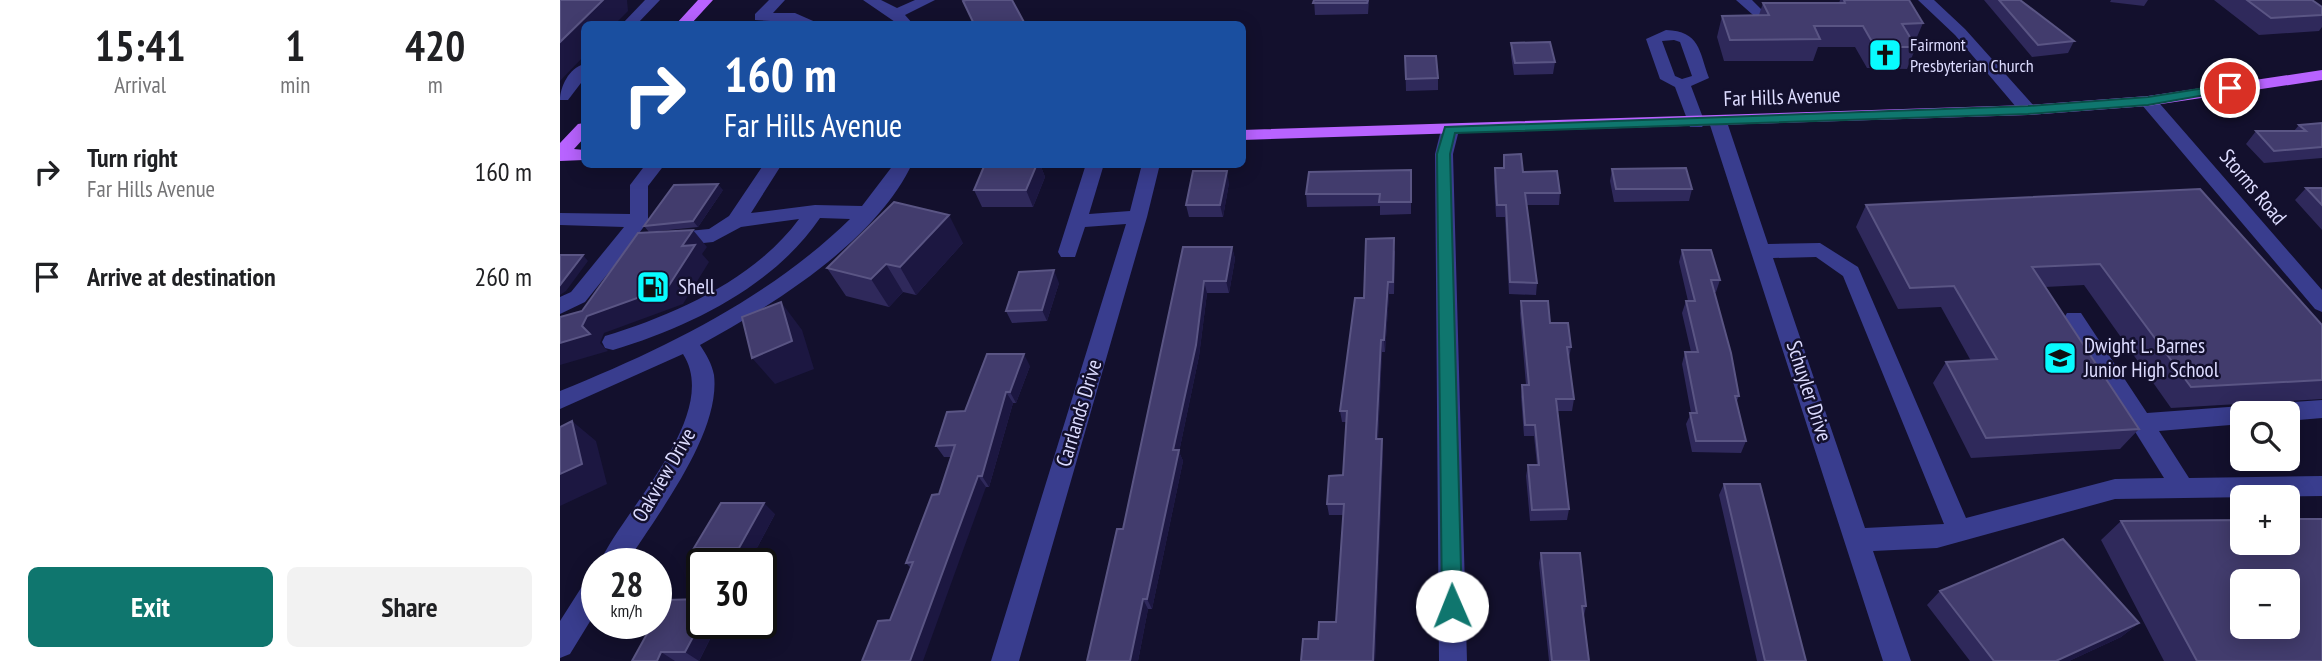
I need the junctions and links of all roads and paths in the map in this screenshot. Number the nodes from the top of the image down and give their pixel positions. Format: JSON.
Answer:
{"nodes":[{"id":1,"x":653,"y":0,"type":"edge"},
{"id":2,"x":706,"y":0,"type":"edge"},
{"id":3,"x":778,"y":0,"type":"edge"},
{"id":4,"x":870,"y":0,"type":"edge"},
{"id":5,"x":928,"y":0,"type":"edge"},
{"id":6,"x":1743,"y":0,"type":"edge"},
{"id":7,"x":1925,"y":0,"type":"edge"},
{"id":8,"x":1798,"y":11,"type":"edge"},
{"id":9,"x":900,"y":19,"type":"edge"},
{"id":10,"x":632,"y":21,"type":"edge"},
{"id":11,"x":686,"y":21,"type":"edge"},
{"id":12,"x":804,"y":21,"type":"edge"},
{"id":13,"x":581,"y":73,"type":"edge"},
{"id":14,"x":2322,"y":75,"type":"edge"},
{"id":15,"x":1682,"y":84,"type":"dead end"},
{"id":16,"x":581,"y":94,"type":"edge"},
{"id":17,"x":561,"y":96,"type":"edge"},
{"id":18,"x":2148,"y":101,"type":"junction"},
{"id":19,"x":2028,"y":110,"type":"junction"},
{"id":20,"x":1707,"y":122,"type":"junction"},
{"id":21,"x":1450,"y":130,"type":"junction"},
{"id":22,"x":581,"y":131,"type":"edge"},
{"id":23,"x":1246,"y":135,"type":"edge"},
{"id":24,"x":560,"y":155,"type":"edge"},
{"id":25,"x":581,"y":155,"type":"edge"},
{"id":26,"x":653,"y":168,"type":"edge"},
{"id":27,"x":770,"y":168,"type":"edge"},
{"id":28,"x":900,"y":168,"type":"edge"},
{"id":29,"x":1094,"y":168,"type":"edge"},
{"id":30,"x":1150,"y":168,"type":"edge"},
{"id":31,"x":816,"y":211,"type":"junction"},
{"id":32,"x":867,"y":213,"type":"junction"},
{"id":33,"x":1138,"y":217,"type":"junction"},
{"id":34,"x":560,"y":219,"type":"edge"},
{"id":35,"x":1077,"y":220,"type":"junction"},
{"id":36,"x":639,"y":221,"type":"junction"},
{"id":37,"x":736,"y":221,"type":"junction"},
{"id":38,"x":620,"y":245,"type":"junction"},
{"id":39,"x":1762,"y":251,"type":"junction"},
{"id":40,"x":1068,"y":252,"type":"dead end"},
{"id":41,"x":2322,"y":304,"type":"edge"},
{"id":42,"x":560,"y":306,"type":"edge"},
{"id":43,"x":2074,"y":318,"type":"dead end"},
{"id":44,"x":613,"y":342,"type":"dead end"},
{"id":45,"x":687,"y":343,"type":"junction"},
{"id":46,"x":560,"y":400,"type":"edge"},
{"id":47,"x":2322,"y":409,"type":"edge"},
{"id":48,"x":2300,"y":411,"type":"edge"},
{"id":49,"x":2230,"y":416,"type":"edge"},
{"id":50,"x":2142,"y":423,"type":"junction"},
{"id":51,"x":2322,"y":486,"type":"edge"},
{"id":52,"x":2183,"y":488,"type":"junction"},
{"id":53,"x":1959,"y":531,"type":"junction"},
{"id":54,"x":1858,"y":540,"type":"junction"},
{"id":55,"x":621,"y":548,"type":"edge"},
{"id":56,"x":581,"y":612,"type":"edge"},
{"id":57,"x":560,"y":645,"type":"edge"},
{"id":58,"x":1005,"y":661,"type":"edge"},
{"id":59,"x":1453,"y":661,"type":"edge"},
{"id":60,"x":1897,"y":661,"type":"edge"}],
"edges":[{"from":1,"to":10,"type":"street"},
{"from":2,"to":11,"type":"main road"},
{"from":3,"to":12,"type":"street"},
{"from":4,"to":9,"type":"street"},
{"from":5,"to":9,"type":"street"},
{"from":6,"to":8,"type":"street"},
{"from":7,"to":19,"type":"street"},
{"from":13,"to":17,"type":"street"},
{"from":14,"to":18,"type":"main road","name":"Far Hills Avenue"},
{"from":15,"to":20,"type":"street","name":"Schuyler Drive"},
{"from":16,"to":17,"type":"street"},
{"from":18,"to":19,"type":"main road","name":"Far Hills Avenue"},
{"from":18,"to":41,"type":"street","name":"Storms Road"},
{"from":19,"to":20,"type":"main road","name":"Far Hills Avenue"},
{"from":20,"to":21,"type":"main road","name":"Far Hills Avenue"},
{"from":20,"to":39,"type":"street","name":"Schuyler Drive"},
{"from":21,"to":23,"type":"main road","name":"Far Hills Avenue"},
{"from":21,"to":59,"type":"street"},
{"from":22,"to":24,"type":"main road"},
{"from":24,"to":25,"type":"main road"},
{"from":26,"to":36,"type":"street"},
{"from":27,"to":37,"type":"street"},
{"from":28,"to":32,"type":"street"},
{"from":29,"to":35,"type":"street"},
{"from":30,"to":33,"type":"street","name":"Carrlands Drive"},
{"from":31,"to":32,"type":"street"},
{"from":31,"to":37,"type":"street"},
{"from":31,"to":44,"type":"street"},
{"from":32,"to":45,"type":"street"},
{"from":33,"to":35,"type":"street"},
{"from":33,"to":58,"type":"street","name":"Carrlands Drive"},
{"from":34,"to":36,"type":"street"},
{"from":35,"to":40,"type":"street"},
{"from":36,"to":38,"type":"street"},
{"from":37,"to":38,"type":"street"},
{"from":38,"to":42,"type":"street"},
{"from":39,"to":53,"type":"street"},
{"from":39,"to":54,"type":"street","name":"Schuyler Drive"},
{"from":43,"to":50,"type":"street"},
{"from":45,"to":46,"type":"street"},
{"from":45,"to":55,"type":"street","name":"Oakview Drive"},
{"from":47,"to":48,"type":"street"},
{"from":49,"to":50,"type":"street"},
{"from":50,"to":52,"type":"street"},
{"from":51,"to":52,"type":"street"},
{"from":52,"to":53,"type":"street"},
{"from":53,"to":54,"type":"street"},
{"from":54,"to":60,"type":"street","name":"Schuyler Drive"},
{"from":56,"to":57,"type":"street"}]}
